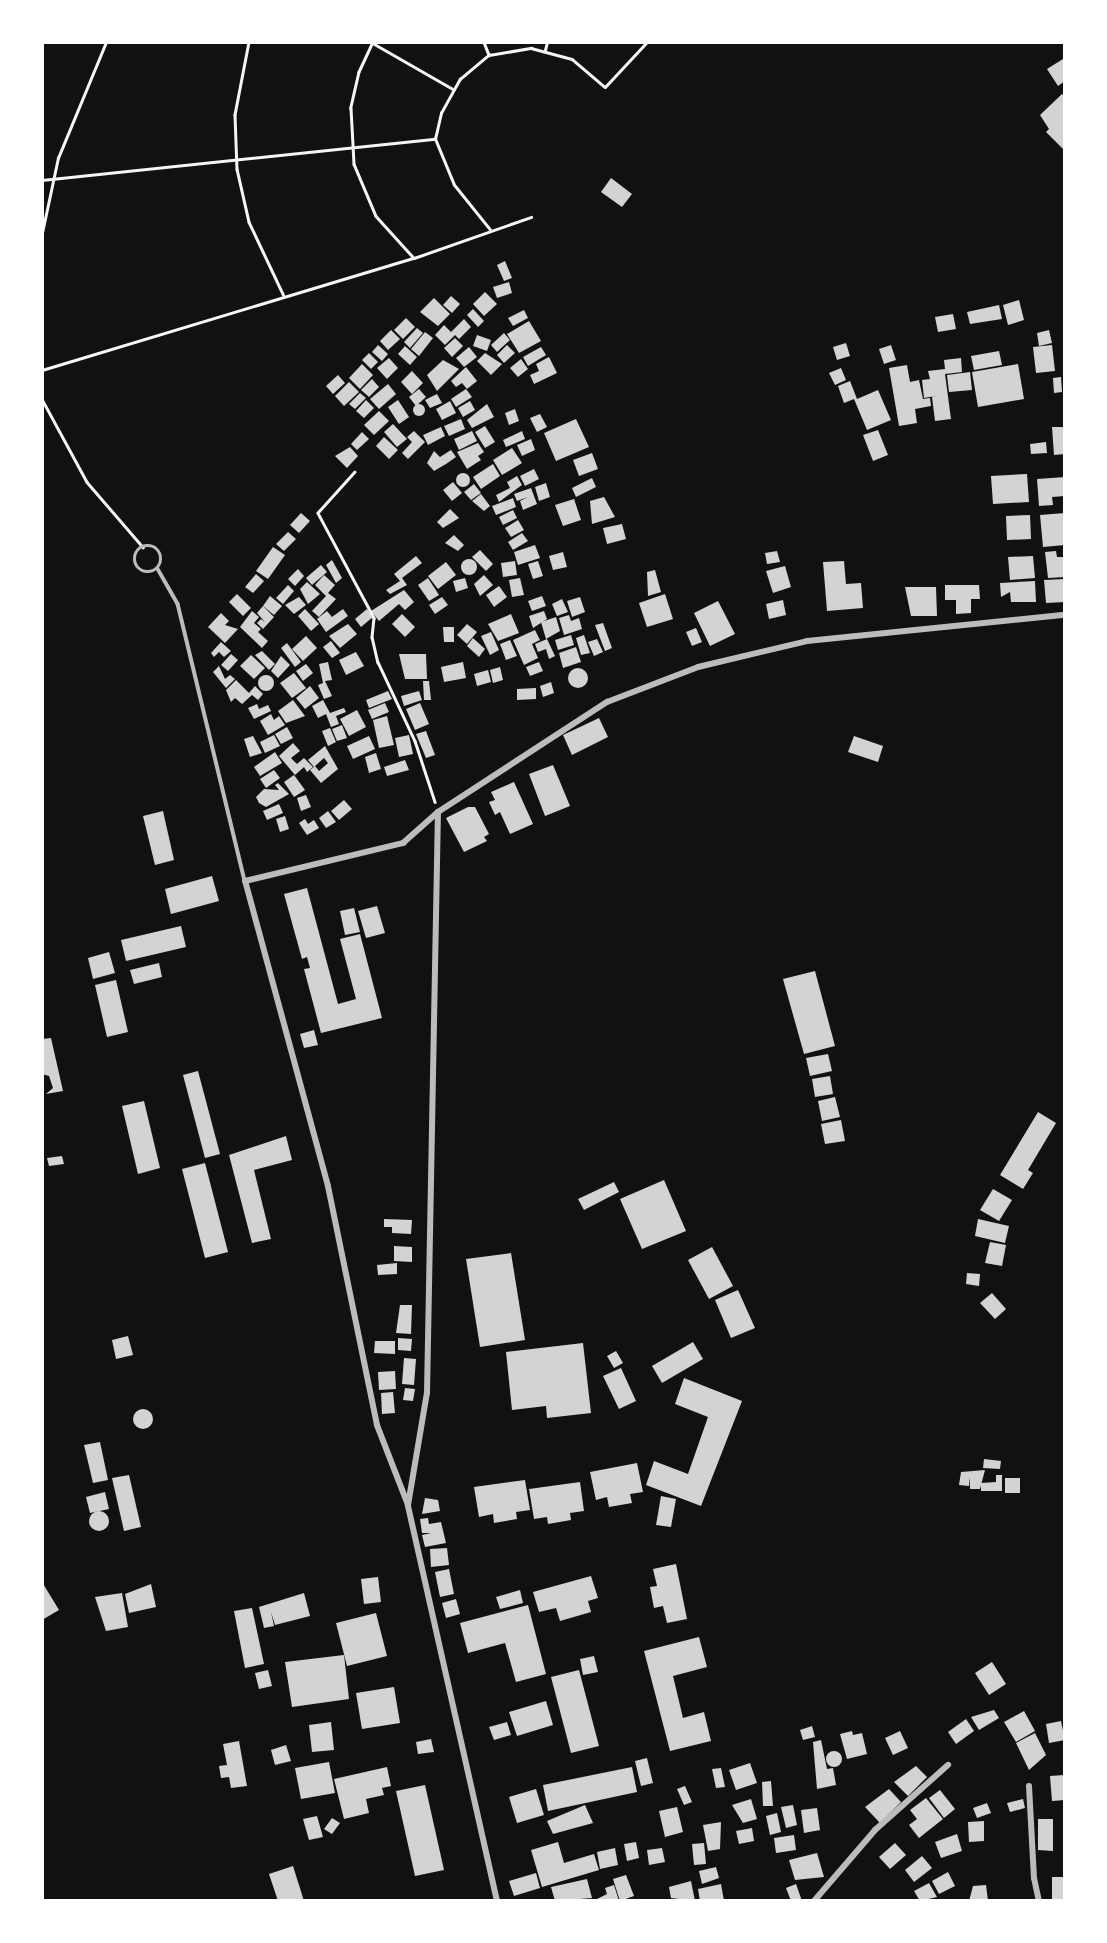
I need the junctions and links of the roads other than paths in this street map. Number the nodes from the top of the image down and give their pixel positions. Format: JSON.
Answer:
{"nodes":[{"id":1,"x":158,"y":569,"type":"junction"},
{"id":2,"x":1065,"y":615,"type":"edge"},
{"id":3,"x":438,"y":812,"type":"junction"},
{"id":4,"x":245,"y":881,"type":"junction"},
{"id":5,"x":408,"y":1505,"type":"junction"},
{"id":6,"x":948,"y":1765,"type":"dead end"},
{"id":7,"x":1030,"y":1786,"type":"dead end"},
{"id":8,"x":497,"y":1901,"type":"edge"},
{"id":9,"x":814,"y":1901,"type":"edge"},
{"id":10,"x":1039,"y":1901,"type":"edge"}],
"edges":[{"from":1,"to":1,"type":"lane"},
{"from":1,"to":4,"type":"lane"},
{"from":2,"to":3,"type":"street"},
{"from":3,"to":4,"type":"street"},
{"from":3,"to":5,"type":"street"},
{"from":4,"to":5,"type":"street"},
{"from":5,"to":8,"type":"street"},
{"from":6,"to":9,"type":"street"},
{"from":7,"to":10,"type":"street"}]}
